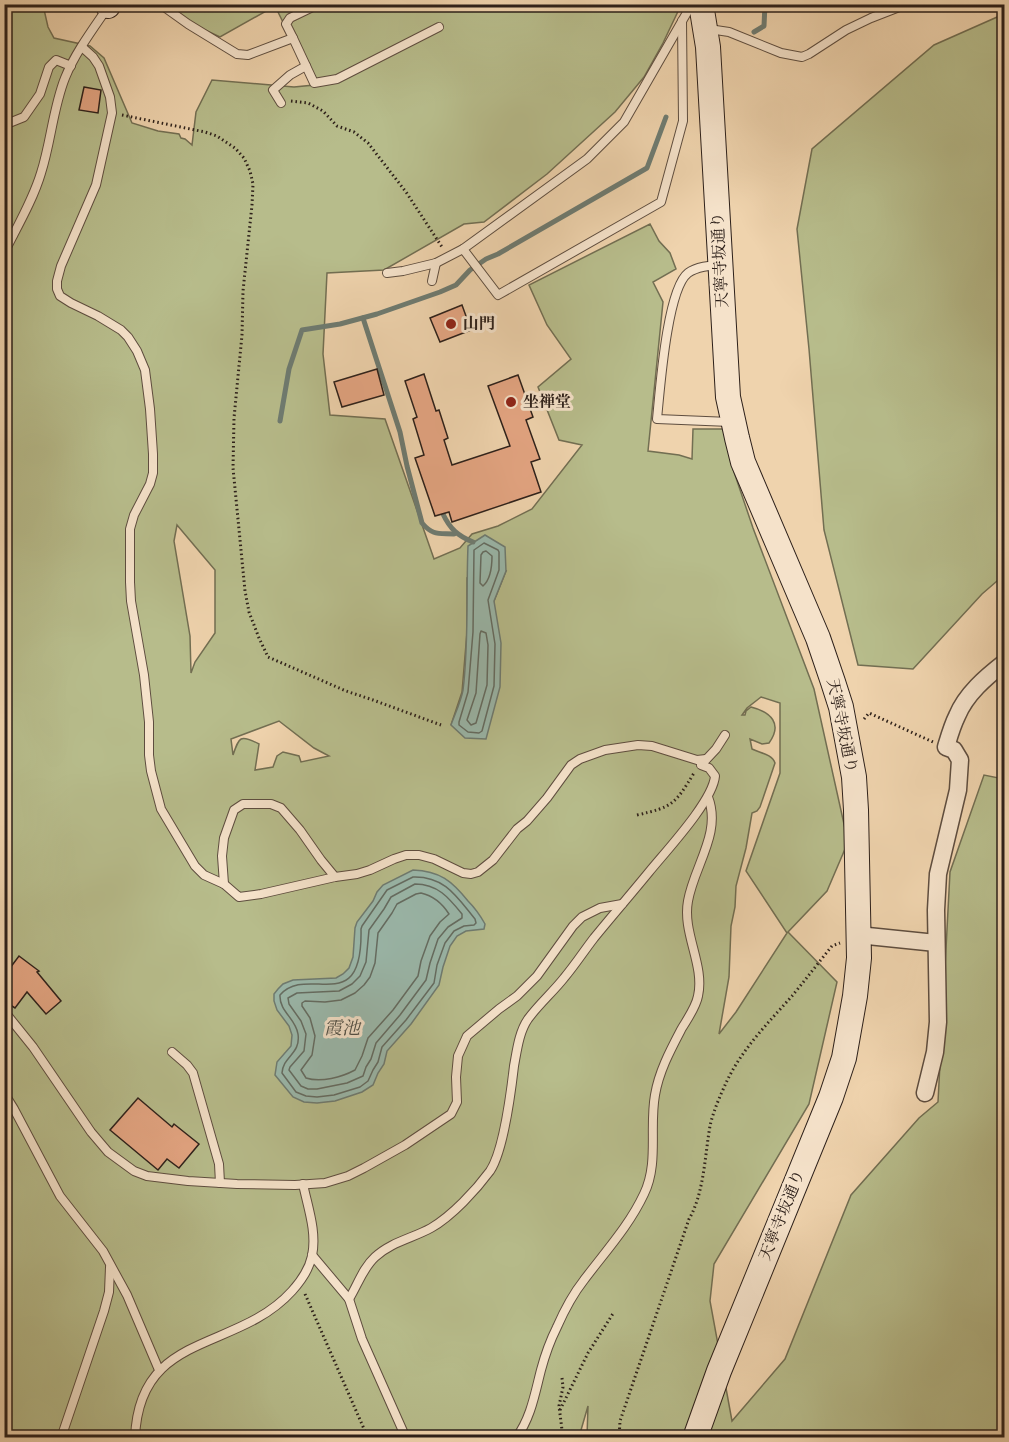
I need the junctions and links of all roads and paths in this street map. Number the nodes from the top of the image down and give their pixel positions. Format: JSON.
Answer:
{"nodes":[{"id":1,"x":160,"y":4,"type":"edge"},
{"id":2,"x":319,"y":4,"type":"edge"},
{"id":3,"x":693,"y":4,"type":"edge"},
{"id":4,"x":701,"y":4,"type":"edge"},
{"id":5,"x":907,"y":4,"type":"edge"},
{"id":6,"x":109,"y":5,"type":"edge"},
{"id":7,"x":682,"y":21,"type":"junction"},
{"id":8,"x":439,"y":27,"type":"dead end"},
{"id":9,"x":705,"y":28,"type":"junction"},
{"id":10,"x":293,"y":38,"type":"junction"},
{"id":11,"x":82,"y":46,"type":"junction"},
{"id":12,"x":71,"y":66,"type":"junction"},
{"id":13,"x":306,"y":66,"type":"junction"},
{"id":14,"x":281,"y":103,"type":"joint"},
{"id":15,"x":112,"y":113,"type":"junction"},
{"id":16,"x":4,"y":125,"type":"edge"},
{"id":17,"x":9,"y":234,"type":"edge"},
{"id":18,"x":463,"y":249,"type":"junction"},
{"id":19,"x":4,"y":253,"type":"edge"},
{"id":20,"x":449,"y":257,"type":"junction"},
{"id":21,"x":436,"y":263,"type":"junction"},
{"id":22,"x":720,"y":265,"type":"junction"},
{"id":23,"x":387,"y":273,"type":"dead end"},
{"id":24,"x":432,"y":281,"type":"dead end"},
{"id":25,"x":733,"y":422,"type":"junction"},
{"id":26,"x":1005,"y":663,"type":"edge"},
{"id":27,"x":441,"y":725,"type":"dead end"},
{"id":28,"x":725,"y":735,"type":"dead end"},
{"id":29,"x":848,"y":741,"type":"junction"},
{"id":30,"x":945,"y":747,"type":"junction"},
{"id":31,"x":703,"y":762,"type":"junction"},
{"id":32,"x":708,"y":797,"type":"junction"},
{"id":33,"x":637,"y":815,"type":"dead end"},
{"id":34,"x":335,"y":877,"type":"junction"},
{"id":35,"x":224,"y":884,"type":"junction"},
{"id":36,"x":622,"y":903,"type":"junction"},
{"id":37,"x":858,"y":935,"type":"junction"},
{"id":38,"x":936,"y":943,"type":"junction"},
{"id":39,"x":4,"y":1011,"type":"edge"},
{"id":40,"x":172,"y":1052,"type":"dead end"},
{"id":41,"x":4,"y":1093,"type":"edge"},
{"id":42,"x":925,"y":1093,"type":"dead end"},
{"id":43,"x":220,"y":1183,"type":"junction"},
{"id":44,"x":303,"y":1184,"type":"junction"},
{"id":45,"x":312,"y":1255,"type":"junction"},
{"id":46,"x":110,"y":1263,"type":"junction"},
{"id":47,"x":300,"y":1282,"type":"junction"},
{"id":48,"x":350,"y":1299,"type":"junction"},
{"id":49,"x":614,"y":1312,"type":"dead end"},
{"id":50,"x":159,"y":1370,"type":"junction"},
{"id":51,"x":562,"y":1378,"type":"dead end"},
{"id":52,"x":560,"y":1410,"type":"junction"},
{"id":53,"x":61,"y":1437,"type":"edge"},
{"id":54,"x":135,"y":1437,"type":"edge"},
{"id":55,"x":369,"y":1437,"type":"edge"},
{"id":56,"x":406,"y":1437,"type":"edge"},
{"id":57,"x":516,"y":1437,"type":"edge"},
{"id":58,"x":563,"y":1437,"type":"edge"},
{"id":59,"x":619,"y":1437,"type":"edge"},
{"id":60,"x":695,"y":1437,"type":"edge"}],
"edges":[{"from":1,"to":10,"type":"lane"},
{"from":2,"to":10,"type":"lane"},
{"from":3,"to":7,"type":"lane"},
{"from":4,"to":9,"type":"street","name":"天寧寺坂通り"},
{"from":5,"to":9,"type":"lane"},
{"from":6,"to":11,"type":"lane"},
{"from":7,"to":18,"type":"lane"},
{"from":7,"to":18,"type":"lane"},
{"from":8,"to":13,"type":"lane"},
{"from":9,"to":22,"type":"street","name":"天寧寺坂通り"},
{"from":10,"to":13,"type":"lane"},
{"from":11,"to":12,"type":"lane"},
{"from":11,"to":15,"type":"lane"},
{"from":12,"to":16,"type":"lane"},
{"from":12,"to":17,"type":"lane"},
{"from":13,"to":14,"type":"lane"},
{"from":14,"to":20,"type":"path"},
{"from":15,"to":27,"type":"path"},
{"from":15,"to":35,"type":"lane"},
{"from":17,"to":19,"type":"lane"},
{"from":18,"to":20,"type":"lane"},
{"from":20,"to":21,"type":"lane"},
{"from":21,"to":23,"type":"lane"},
{"from":21,"to":24,"type":"lane"},
{"from":22,"to":25,"type":"street","name":"天寧寺坂通り"},
{"from":22,"to":25,"type":"lane"},
{"from":25,"to":29,"type":"street","name":"天寧寺坂通り"},
{"from":26,"to":30,"type":"street"},
{"from":28,"to":31,"type":"lane"},
{"from":29,"to":30,"type":"path"},
{"from":29,"to":37,"type":"street","name":"天寧寺坂通り"},
{"from":30,"to":38,"type":"street"},
{"from":31,"to":32,"type":"lane"},
{"from":31,"to":33,"type":"path"},
{"from":31,"to":34,"type":"lane"},
{"from":32,"to":36,"type":"lane"},
{"from":32,"to":57,"type":"lane"},
{"from":34,"to":35,"type":"lane"},
{"from":34,"to":35,"type":"lane"},
{"from":36,"to":44,"type":"lane"},
{"from":36,"to":48,"type":"lane"},
{"from":37,"to":38,"type":"street"},
{"from":37,"to":59,"type":"path"},
{"from":37,"to":60,"type":"street","name":"天寧寺坂通り"},
{"from":38,"to":42,"type":"street"},
{"from":39,"to":43,"type":"lane"},
{"from":40,"to":43,"type":"lane"},
{"from":41,"to":46,"type":"lane"},
{"from":43,"to":44,"type":"lane"},
{"from":44,"to":45,"type":"lane"},
{"from":45,"to":47,"type":"lane"},
{"from":45,"to":48,"type":"lane"},
{"from":46,"to":50,"type":"lane"},
{"from":46,"to":53,"type":"lane"},
{"from":47,"to":50,"type":"lane"},
{"from":47,"to":55,"type":"path"},
{"from":48,"to":56,"type":"lane"},
{"from":49,"to":52,"type":"path"},
{"from":50,"to":54,"type":"lane"},
{"from":51,"to":52,"type":"path"},
{"from":52,"to":58,"type":"path"}]}
